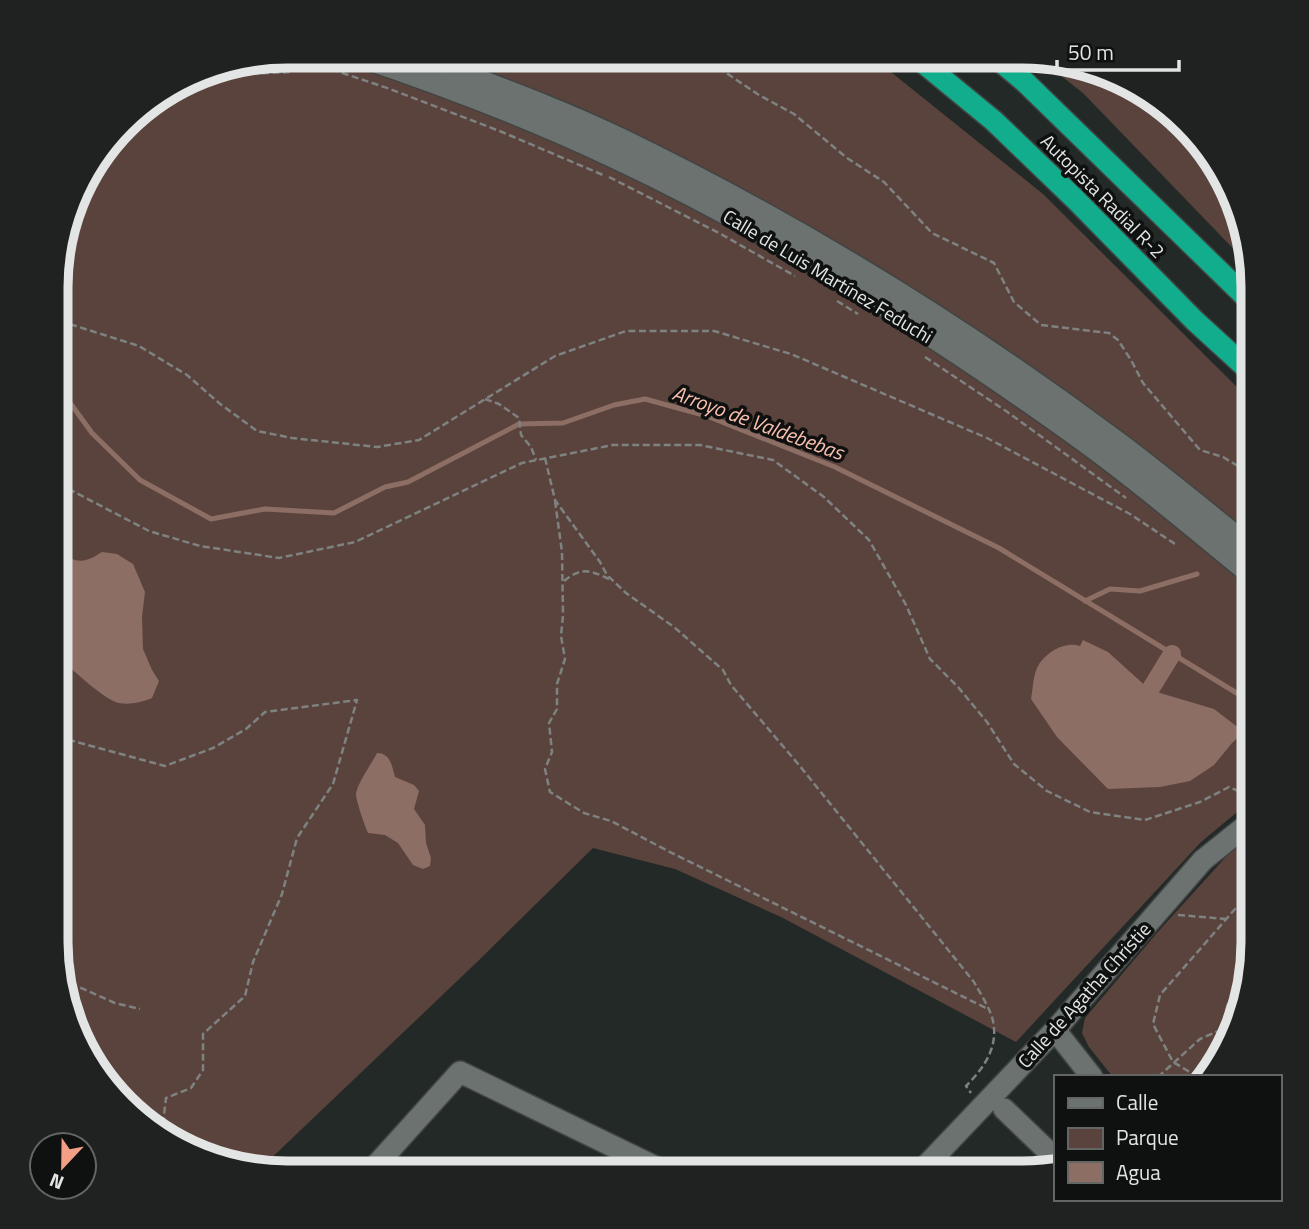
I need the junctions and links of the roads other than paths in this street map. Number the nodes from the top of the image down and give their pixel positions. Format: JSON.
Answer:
{"nodes":[{"id":1,"x":378,"y":69,"type":"edge"},
{"id":2,"x":451,"y":69,"type":"edge"},
{"id":3,"x":930,"y":69,"type":"edge"},
{"id":4,"x":1009,"y":69,"type":"edge"},
{"id":5,"x":1240,"y":291,"type":"edge"},
{"id":6,"x":1240,"y":363,"type":"edge"},
{"id":7,"x":1240,"y":540,"type":"edge"},
{"id":8,"x":1240,"y":578,"type":"edge"},
{"id":9,"x":1241,"y":830,"type":"edge"},
{"id":10,"x":1055,"y":1030,"type":"junction"},
{"id":11,"x":1091,"y":1075,"type":"edge"},
{"id":12,"x":994,"y":1107,"type":"junction"},
{"id":13,"x":1054,"y":1157,"type":"edge"},
{"id":14,"x":934,"y":1160,"type":"edge"},
{"id":15,"x":380,"y":1161,"type":"edge"},
{"id":16,"x":642,"y":1161,"type":"edge"}],
"edges":[{"from":1,"to":8,"type":"street","name":"Calle de Luis Martínez Feduchi"},
{"from":2,"to":7,"type":"street","name":"Calle de Luis Martínez Feduchi"},
{"from":3,"to":6,"type":"highway","name":"Autopista Radial R-2"},
{"from":4,"to":5,"type":"highway","name":"Autopista Radial R-2"},
{"from":9,"to":10,"type":"street","name":"Calle de Agatha Christie"},
{"from":10,"to":11,"type":"street"},
{"from":10,"to":12,"type":"street","name":"Calle de Agatha Christie"},
{"from":12,"to":13,"type":"street"},
{"from":12,"to":14,"type":"street","name":"Calle de Agatha Christie"},
{"from":15,"to":16,"type":"street"}]}
